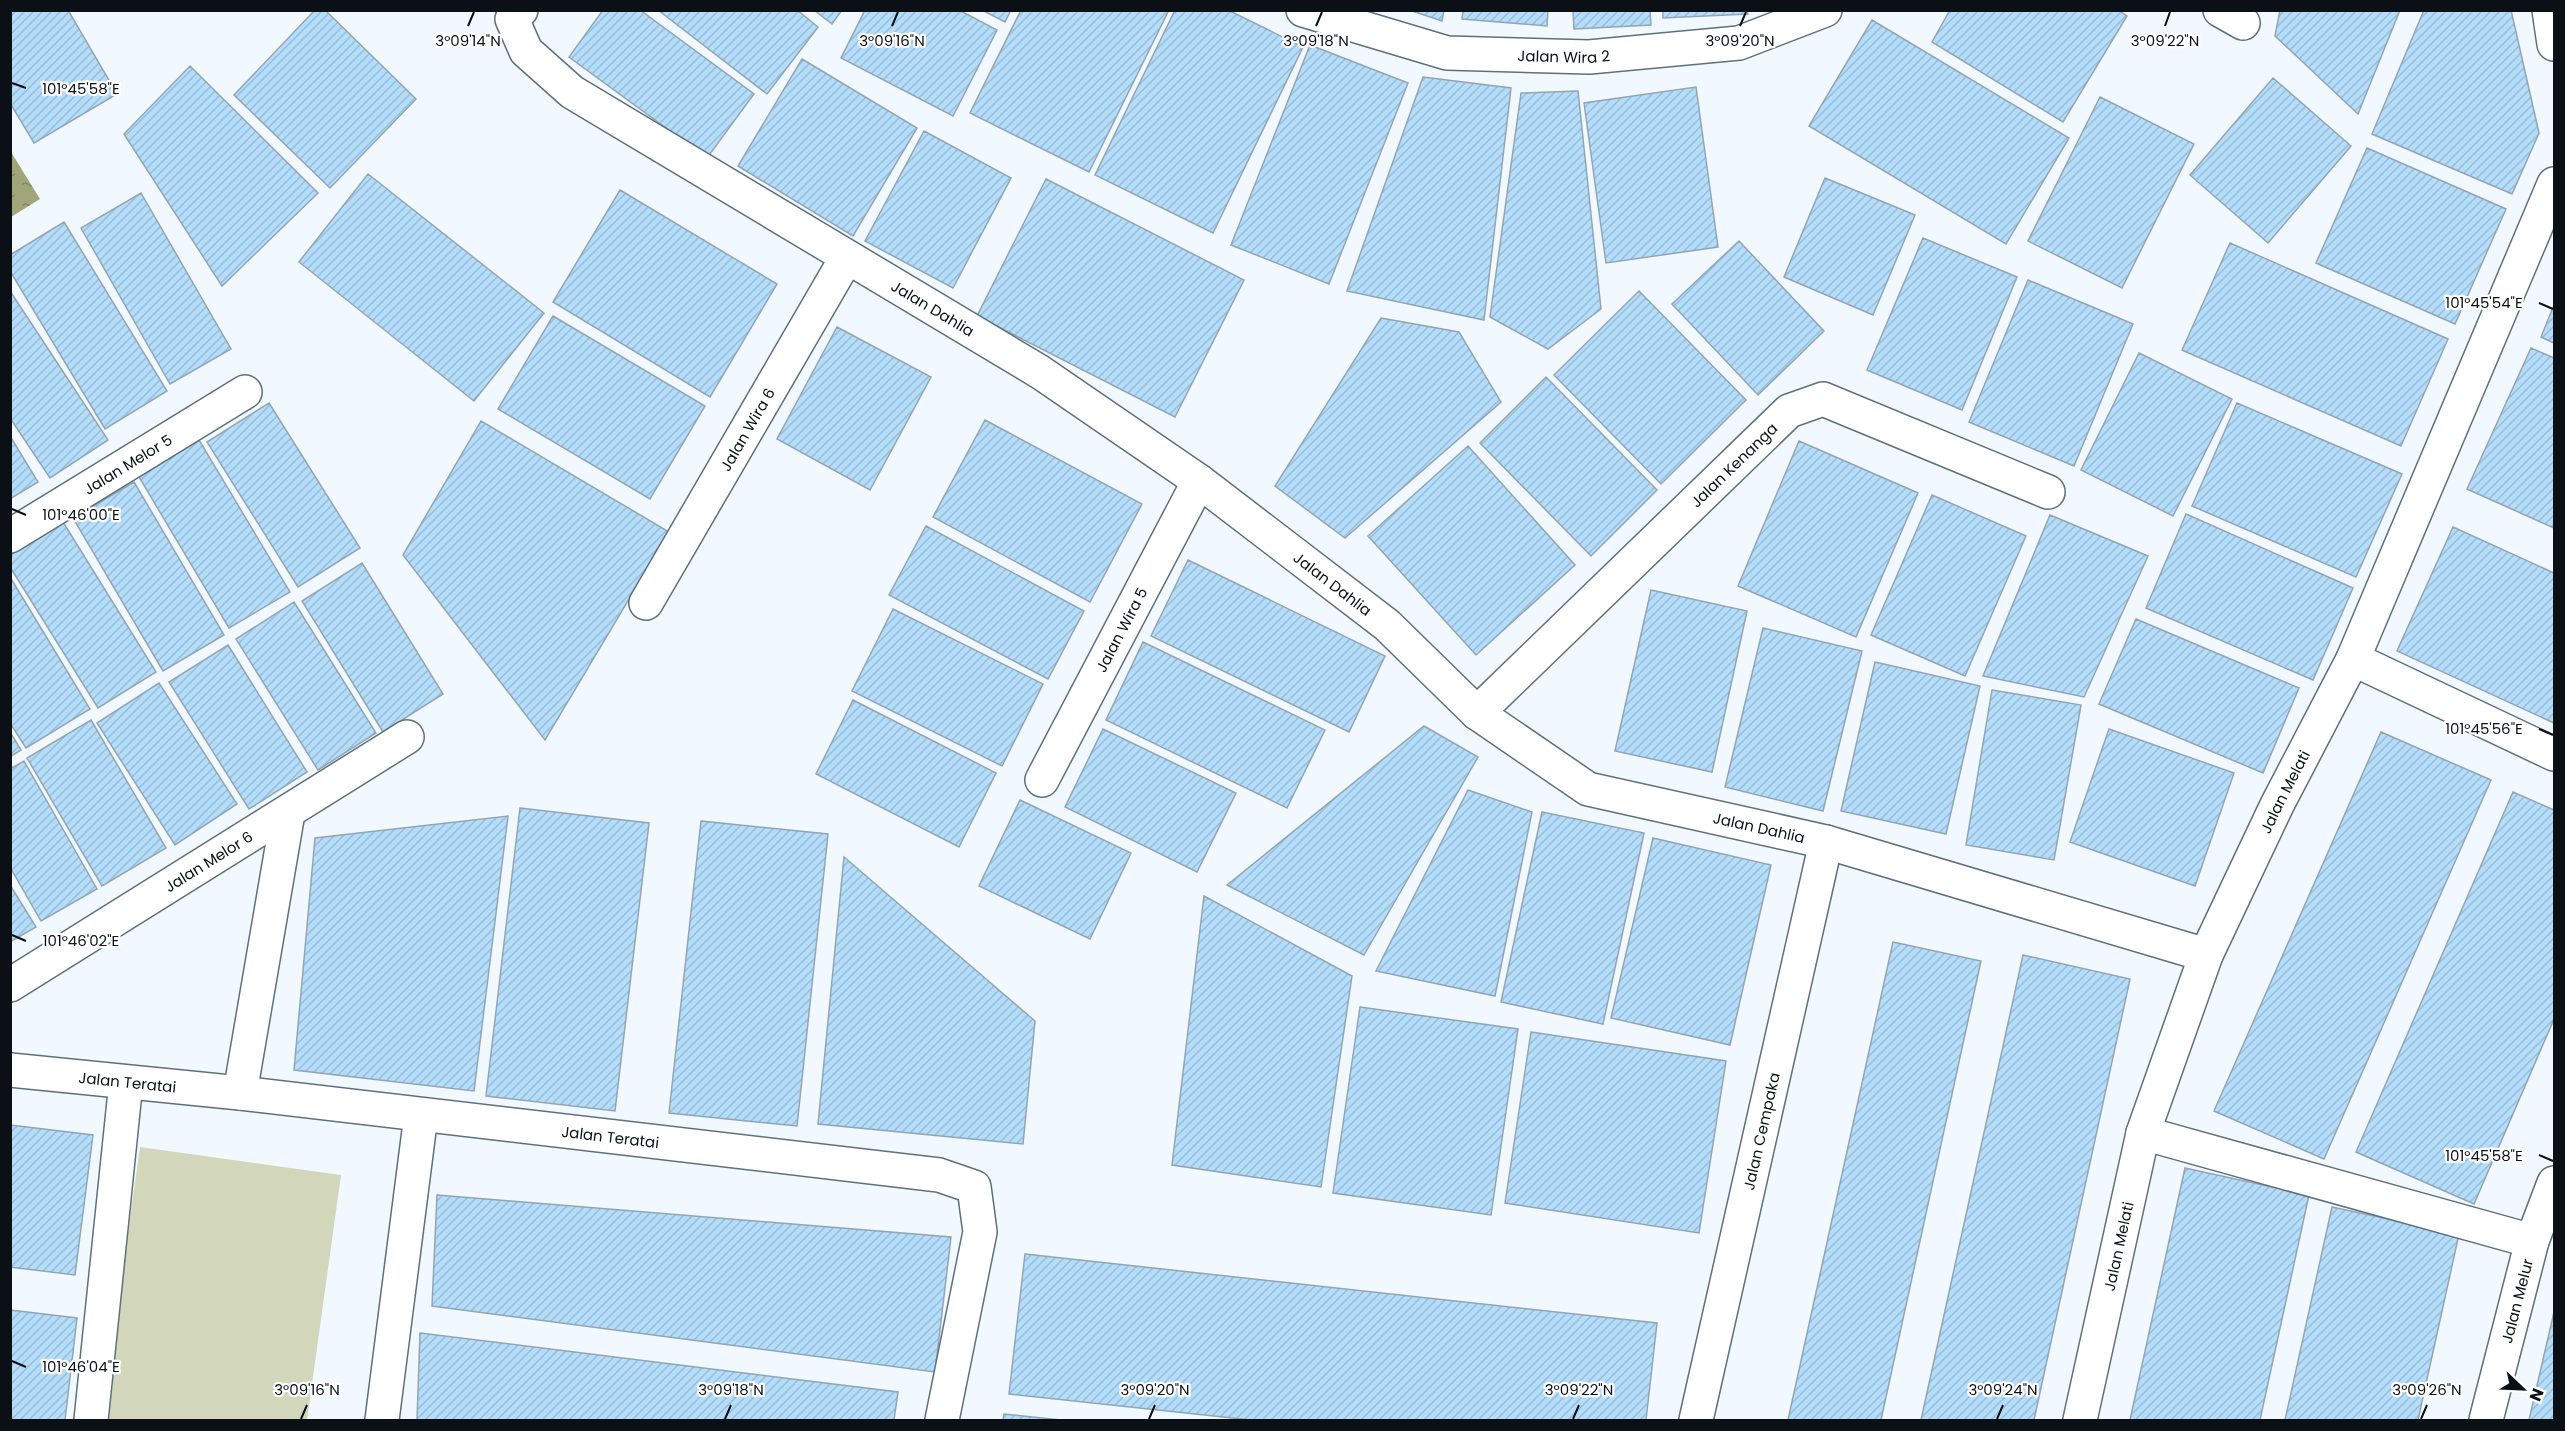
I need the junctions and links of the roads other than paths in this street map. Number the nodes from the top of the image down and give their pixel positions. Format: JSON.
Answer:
{"nodes":[{"id":1,"x":520,"y":10,"type":"edge"},
{"id":2,"x":1303,"y":10,"type":"edge"},
{"id":3,"x":1825,"y":10,"type":"edge"},
{"id":4,"x":2550,"y":10,"type":"edge"},
{"id":5,"x":2554,"y":44,"type":"edge"},
{"id":6,"x":2554,"y":184,"type":"edge"},
{"id":7,"x":847,"y":256,"type":"junction"},
{"id":8,"x":245,"y":392,"type":"dead end"},
{"id":9,"x":1199,"y":481,"type":"junction"},
{"id":10,"x":2048,"y":492,"type":"dead end"},
{"id":11,"x":10,"y":536,"type":"edge"},
{"id":12,"x":646,"y":603,"type":"dead end"},
{"id":13,"x":2353,"y":659,"type":"junction"},
{"id":14,"x":1477,"y":713,"type":"junction"},
{"id":15,"x":407,"y":737,"type":"dead end"},
{"id":16,"x":2554,"y":754,"type":"edge"},
{"id":17,"x":1042,"y":780,"type":"dead end"},
{"id":18,"x":288,"y":813,"type":"junction"},
{"id":19,"x":1826,"y":842,"type":"junction"},
{"id":20,"x":2206,"y":955,"type":"junction"},
{"id":21,"x":10,"y":985,"type":"edge"},
{"id":22,"x":10,"y":1070,"type":"edge"},
{"id":23,"x":126,"y":1082,"type":"junction"},
{"id":24,"x":240,"y":1093,"type":"junction"},
{"id":25,"x":421,"y":1115,"type":"junction"},
{"id":26,"x":2143,"y":1133,"type":"junction"},
{"id":27,"x":2554,"y":1184,"type":"edge"},
{"id":28,"x":2532,"y":1241,"type":"junction"},
{"id":29,"x":92,"y":1420,"type":"edge"},
{"id":30,"x":382,"y":1420,"type":"edge"},
{"id":31,"x":942,"y":1420,"type":"edge"},
{"id":32,"x":1696,"y":1420,"type":"edge"},
{"id":33,"x":2080,"y":1420,"type":"edge"},
{"id":34,"x":2486,"y":1420,"type":"edge"}],
"edges":[{"from":1,"to":7,"type":"street","name":"Jalan Dahlia"},
{"from":2,"to":3,"type":"street","name":"Jalan Wira 2"},
{"from":4,"to":5,"type":"street"},
{"from":6,"to":13,"type":"street","name":"Jalan Melati"},
{"from":7,"to":9,"type":"street","name":"Jalan Dahlia"},
{"from":7,"to":12,"type":"street","name":"Jalan Wira 6"},
{"from":8,"to":11,"type":"street","name":"Jalan Melor 5"},
{"from":9,"to":14,"type":"street","name":"Jalan Dahlia"},
{"from":9,"to":17,"type":"street","name":"Jalan Wira 5"},
{"from":10,"to":14,"type":"street","name":"Jalan Kenanga"},
{"from":13,"to":16,"type":"street"},
{"from":13,"to":20,"type":"street","name":"Jalan Melati"},
{"from":14,"to":19,"type":"street","name":"Jalan Dahlia"},
{"from":15,"to":18,"type":"street","name":"Jalan Melor 6"},
{"from":18,"to":21,"type":"street","name":"Jalan Melor 6"},
{"from":18,"to":24,"type":"street"},
{"from":19,"to":20,"type":"street","name":"Jalan Dahlia"},
{"from":19,"to":32,"type":"street","name":"Jalan Cempaka"},
{"from":20,"to":26,"type":"street","name":"Jalan Melati"},
{"from":22,"to":23,"type":"street","name":"Jalan Teratai"},
{"from":23,"to":24,"type":"street","name":"Jalan Teratai"},
{"from":23,"to":29,"type":"street"},
{"from":24,"to":25,"type":"street","name":"Jalan Teratai"},
{"from":25,"to":30,"type":"street"},
{"from":25,"to":31,"type":"street","name":"Jalan Teratai"},
{"from":26,"to":28,"type":"street"},
{"from":26,"to":33,"type":"street","name":"Jalan Melati"},
{"from":27,"to":28,"type":"street","name":"Jalan Melur"},
{"from":28,"to":34,"type":"street","name":"Jalan Melur"}]}
